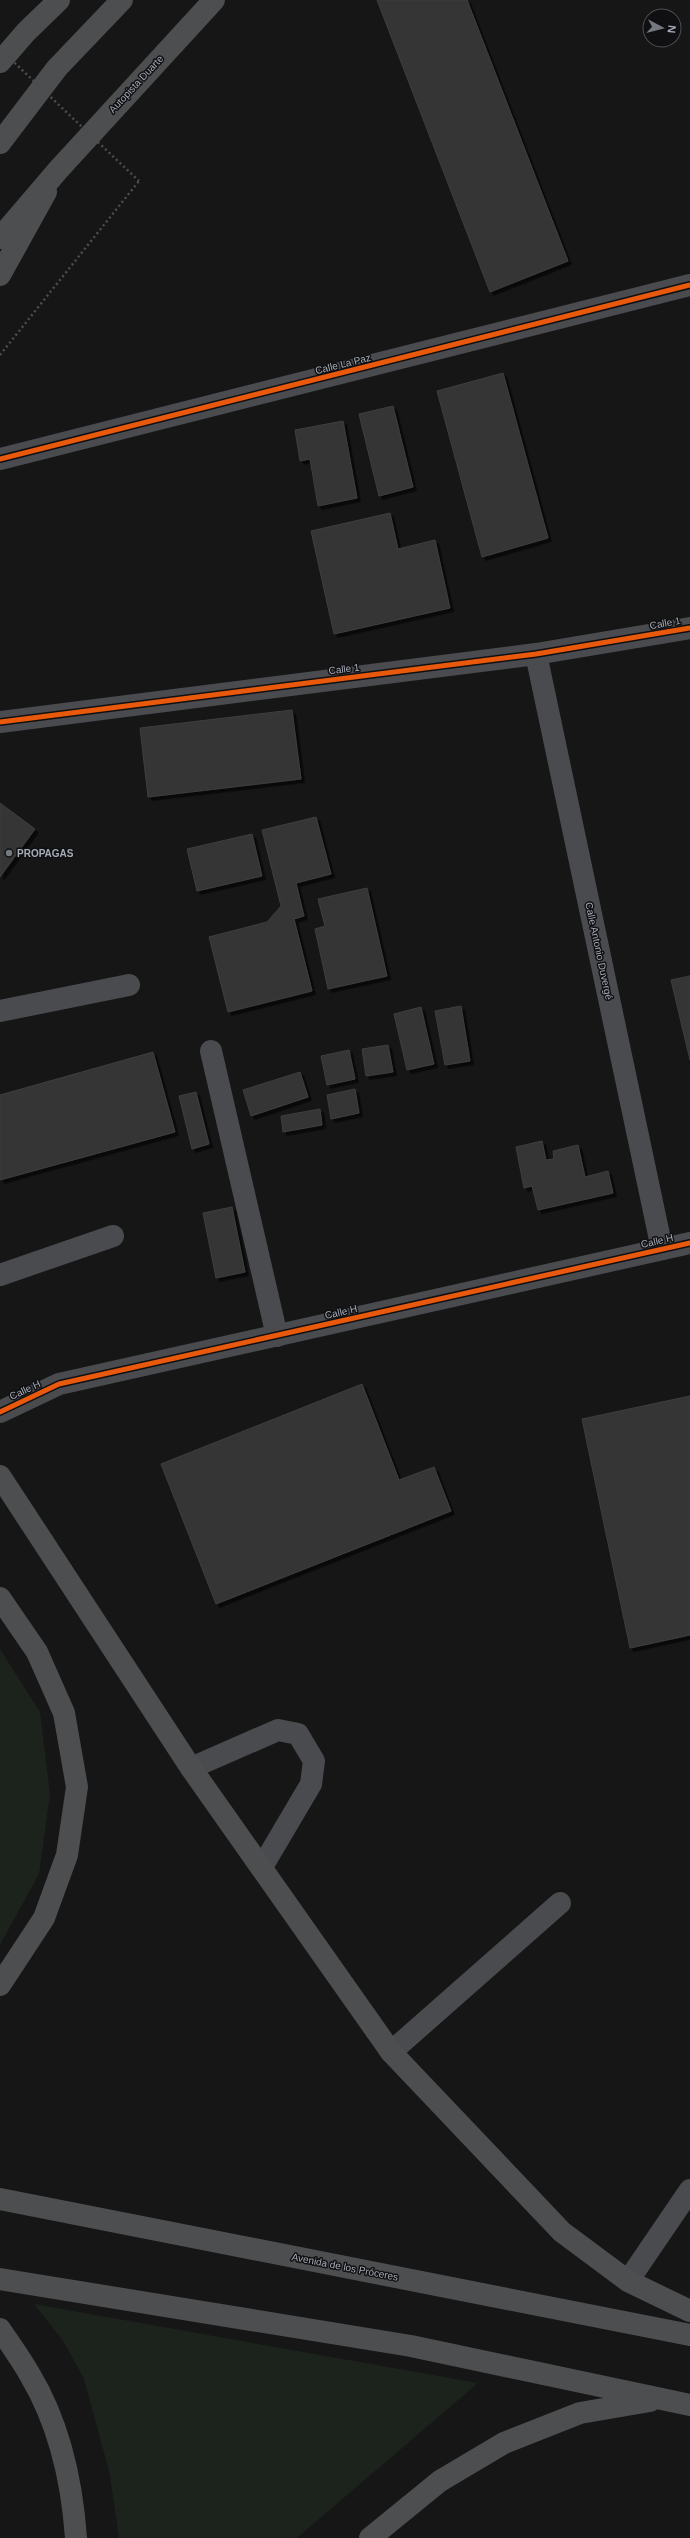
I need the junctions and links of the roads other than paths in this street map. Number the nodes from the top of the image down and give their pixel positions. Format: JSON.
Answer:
{"nodes":[{"id":1,"x":59,"y":0,"type":"edge"},
{"id":2,"x":122,"y":0,"type":"edge"},
{"id":3,"x":214,"y":0,"type":"edge"},
{"id":4,"x":0,"y":62,"type":"edge"},
{"id":5,"x":0,"y":143,"type":"edge"},
{"id":6,"x":59,"y":169,"type":"junction"},
{"id":7,"x":0,"y":238,"type":"edge"},
{"id":8,"x":0,"y":275,"type":"edge"},
{"id":9,"x":690,"y":285,"type":"edge"},
{"id":10,"x":0,"y":459,"type":"edge"},
{"id":11,"x":690,"y":628,"type":"edge"},
{"id":12,"x":536,"y":654,"type":"junction"},
{"id":13,"x":0,"y":722,"type":"edge"},
{"id":14,"x":129,"y":984,"type":"dead end"},
{"id":15,"x":0,"y":1011,"type":"edge"},
{"id":16,"x":210,"y":1051,"type":"dead end"},
{"id":17,"x":113,"y":1236,"type":"dead end"},
{"id":18,"x":690,"y":1242,"type":"edge"},
{"id":19,"x":662,"y":1249,"type":"junction"},
{"id":20,"x":0,"y":1275,"type":"edge"},
{"id":21,"x":277,"y":1336,"type":"junction"},
{"id":22,"x":0,"y":1412,"type":"edge"},
{"id":23,"x":0,"y":1476,"type":"edge"},
{"id":24,"x":0,"y":1598,"type":"edge"},
{"id":25,"x":191,"y":1768,"type":"junction"},
{"id":26,"x":262,"y":1867,"type":"junction"},
{"id":27,"x":560,"y":1903,"type":"dead end"},
{"id":28,"x":0,"y":1985,"type":"edge"},
{"id":29,"x":391,"y":2052,"type":"junction"},
{"id":30,"x":690,"y":2190,"type":"edge"},
{"id":31,"x":0,"y":2199,"type":"edge"},
{"id":32,"x":0,"y":2279,"type":"edge"},
{"id":33,"x":628,"y":2281,"type":"junction"},
{"id":34,"x":690,"y":2312,"type":"edge"},
{"id":35,"x":0,"y":2329,"type":"edge"},
{"id":36,"x":690,"y":2335,"type":"edge"},
{"id":37,"x":660,"y":2399,"type":"junction"},
{"id":38,"x":690,"y":2405,"type":"edge"},
{"id":39,"x":76,"y":2538,"type":"edge"},
{"id":40,"x":370,"y":2538,"type":"edge"}],
"edges":[{"from":1,"to":4,"type":"main road"},
{"from":2,"to":5,"type":"main road"},
{"from":3,"to":6,"type":"main road","name":"Autopista Duarte"},
{"from":6,"to":7,"type":"main road","name":"Autopista Duarte"},
{"from":6,"to":8,"type":"main road","name":"Autopista Duarte"},
{"from":9,"to":10,"type":"street","name":"Calle La Paz"},
{"from":11,"to":12,"type":"street","name":"Calle 1"},
{"from":12,"to":13,"type":"street","name":"Calle 1"},
{"from":12,"to":19,"type":"street","name":"Calle Antonio Duvergé"},
{"from":14,"to":15,"type":"street"},
{"from":16,"to":21,"type":"street"},
{"from":17,"to":20,"type":"street"},
{"from":18,"to":19,"type":"street","name":"Calle H"},
{"from":19,"to":21,"type":"street","name":"Calle H"},
{"from":21,"to":22,"type":"street","name":"Calle H"},
{"from":23,"to":25,"type":"main road"},
{"from":24,"to":28,"type":"main road"},
{"from":25,"to":26,"type":"main road"},
{"from":25,"to":26,"type":"street"},
{"from":26,"to":29,"type":"main road"},
{"from":27,"to":29,"type":"street"},
{"from":29,"to":33,"type":"main road"},
{"from":30,"to":33,"type":"street"},
{"from":31,"to":36,"type":"main road","name":"Avenida de los Próceres"},
{"from":32,"to":37,"type":"main road"},
{"from":33,"to":34,"type":"main road"},
{"from":35,"to":39,"type":"main road"},
{"from":37,"to":38,"type":"main road"},
{"from":37,"to":40,"type":"main road"}]}
